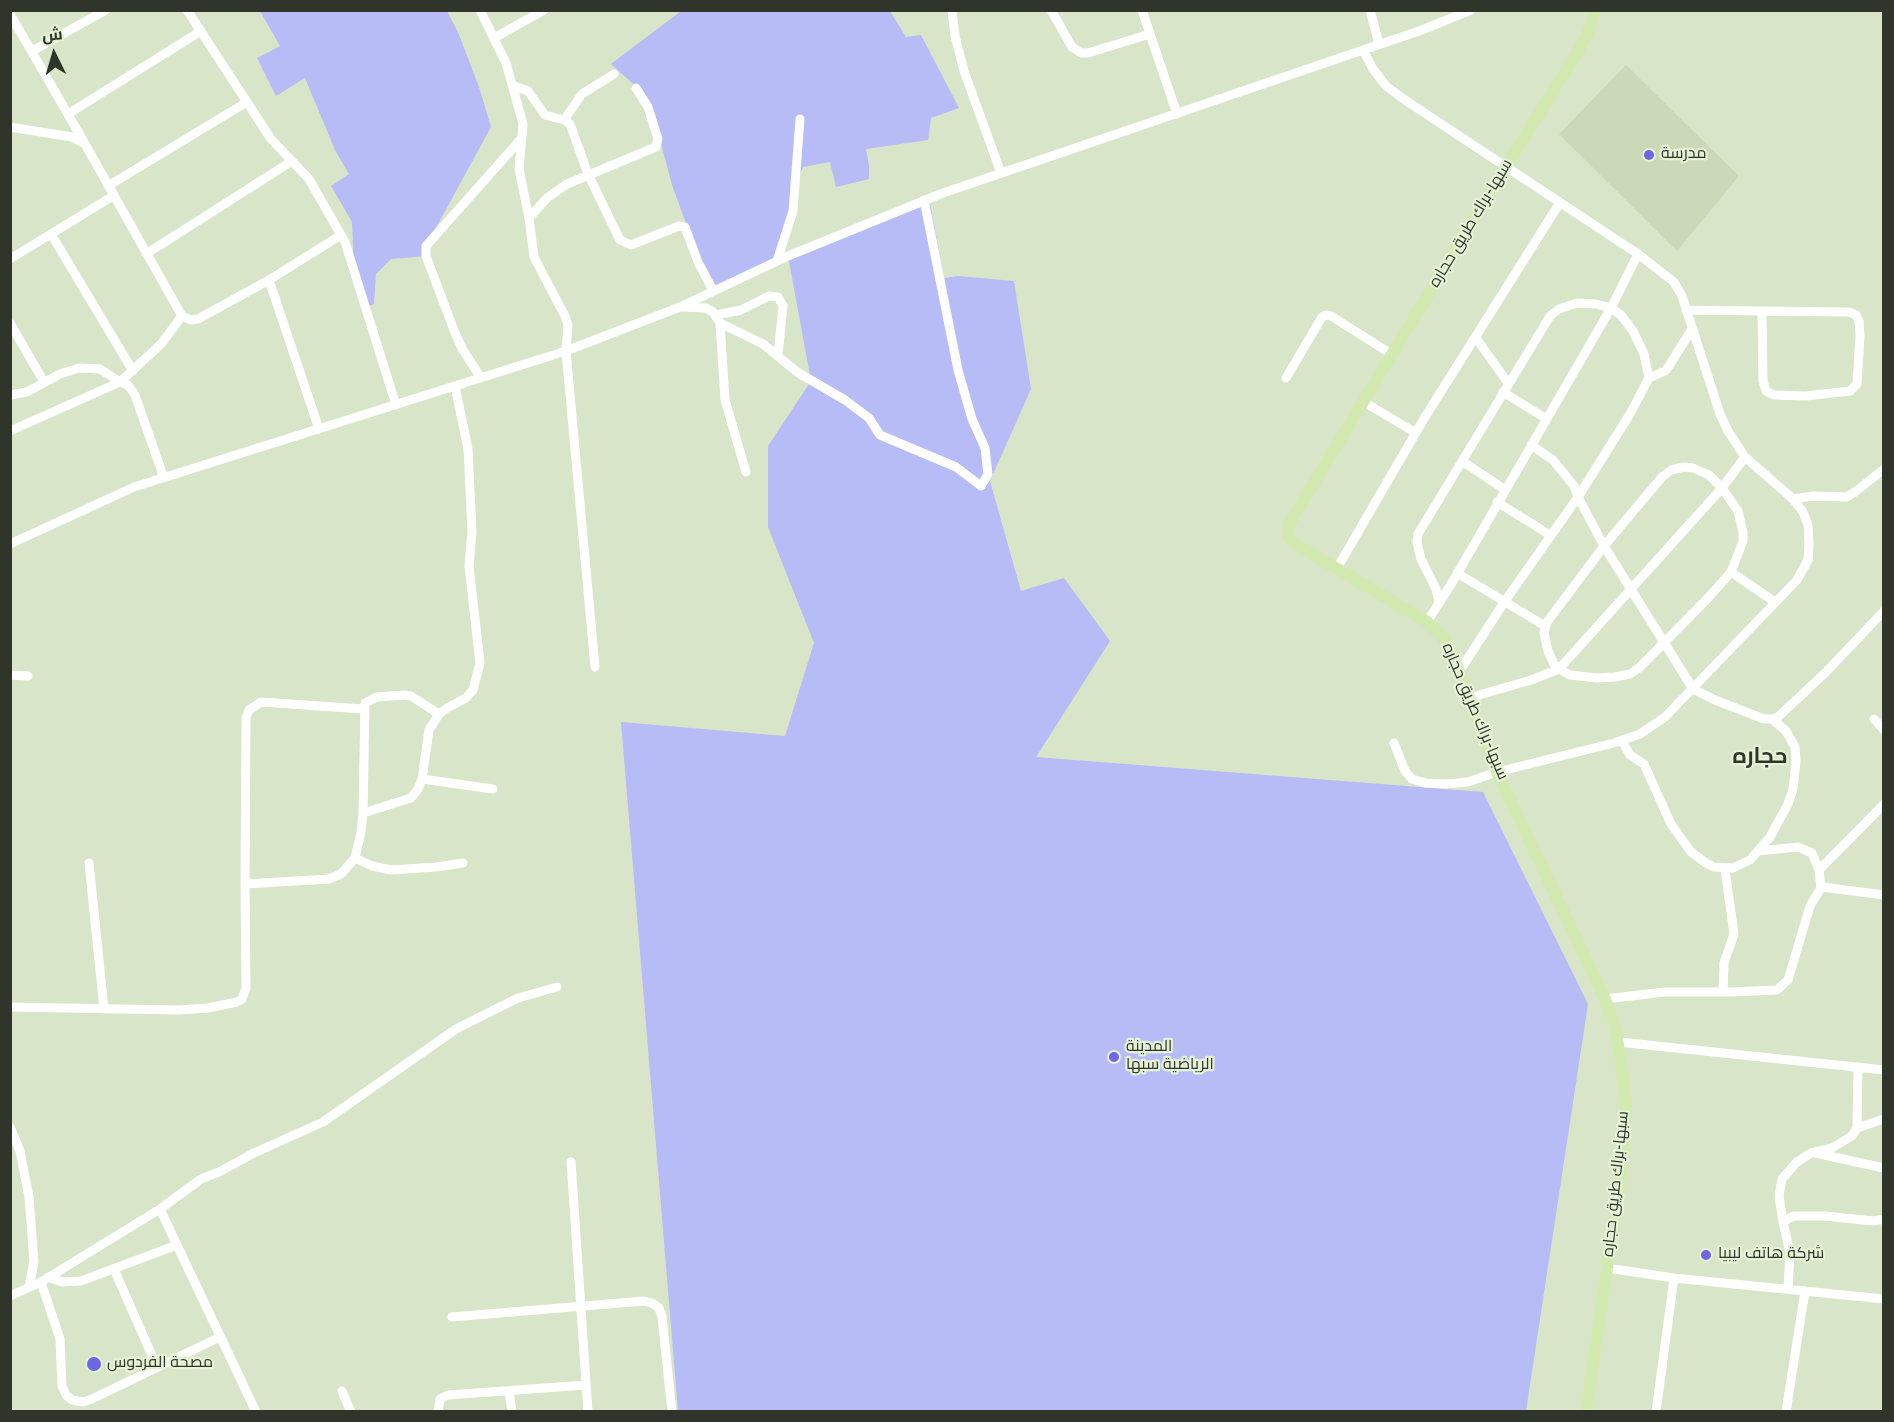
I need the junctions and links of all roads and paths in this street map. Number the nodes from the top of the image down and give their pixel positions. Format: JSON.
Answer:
{"nodes":[{"id":1,"x":106,"y":10,"type":"edge"},
{"id":2,"x":187,"y":10,"type":"edge"},
{"id":3,"x":480,"y":10,"type":"edge"},
{"id":4,"x":544,"y":10,"type":"edge"},
{"id":5,"x":952,"y":10,"type":"edge"},
{"id":6,"x":1051,"y":10,"type":"edge"},
{"id":7,"x":1142,"y":10,"type":"edge"},
{"id":8,"x":1370,"y":10,"type":"edge"},
{"id":9,"x":1471,"y":10,"type":"edge"},
{"id":10,"x":1596,"y":10,"type":"edge"},
{"id":11,"x":10,"y":14,"type":"edge"},
{"id":12,"x":201,"y":31,"type":"junction"},
{"id":13,"x":1150,"y":34,"type":"junction"},
{"id":14,"x":494,"y":38,"type":"junction"},
{"id":15,"x":1379,"y":44,"type":"junction"},
{"id":16,"x":1363,"y":50,"type":"junction"},
{"id":17,"x":32,"y":51,"type":"junction"},
{"id":18,"x":614,"y":74,"type":"dead end"},
{"id":19,"x":514,"y":86,"type":"junction"},
{"id":20,"x":636,"y":88,"type":"dead end"},
{"id":21,"x":247,"y":102,"type":"junction"},
{"id":22,"x":68,"y":114,"type":"junction"},
{"id":23,"x":1177,"y":114,"type":"junction"},
{"id":24,"x":800,"y":119,"type":"dead end"},
{"id":25,"x":564,"y":120,"type":"junction"},
{"id":26,"x":10,"y":127,"type":"edge"},
{"id":27,"x":523,"y":137,"type":"junction"},
{"id":28,"x":85,"y":144,"type":"junction"},
{"id":29,"x":292,"y":161,"type":"junction"},
{"id":30,"x":1505,"y":168,"type":"junction"},
{"id":31,"x":1001,"y":173,"type":"junction"},
{"id":32,"x":588,"y":174,"type":"junction"},
{"id":33,"x":108,"y":186,"type":"junction"},
{"id":34,"x":113,"y":196,"type":"junction"},
{"id":35,"x":924,"y":200,"type":"junction"},
{"id":36,"x":1559,"y":204,"type":"junction"},
{"id":37,"x":529,"y":218,"type":"junction"},
{"id":38,"x":51,"y":234,"type":"junction"},
{"id":39,"x":341,"y":235,"type":"junction"},
{"id":40,"x":146,"y":254,"type":"junction"},
{"id":41,"x":1638,"y":254,"type":"junction"},
{"id":42,"x":10,"y":259,"type":"edge"},
{"id":43,"x":777,"y":261,"type":"junction"},
{"id":44,"x":269,"y":280,"type":"junction"},
{"id":45,"x":713,"y":290,"type":"junction"},
{"id":46,"x":680,"y":307,"type":"junction"},
{"id":47,"x":1611,"y":308,"type":"junction"},
{"id":48,"x":1686,"y":310,"type":"junction"},
{"id":49,"x":1762,"y":311,"type":"junction"},
{"id":50,"x":182,"y":316,"type":"junction"},
{"id":51,"x":718,"y":319,"type":"junction"},
{"id":52,"x":10,"y":322,"type":"edge"},
{"id":53,"x":1692,"y":329,"type":"junction"},
{"id":54,"x":1476,"y":338,"type":"junction"},
{"id":55,"x":566,"y":351,"type":"junction"},
{"id":56,"x":778,"y":355,"type":"junction"},
{"id":57,"x":1393,"y":355,"type":"junction"},
{"id":58,"x":133,"y":371,"type":"junction"},
{"id":59,"x":481,"y":378,"type":"junction"},
{"id":60,"x":1286,"y":378,"type":"dead end"},
{"id":61,"x":1649,"y":378,"type":"junction"},
{"id":62,"x":44,"y":382,"type":"junction"},
{"id":63,"x":120,"y":382,"type":"junction"},
{"id":64,"x":1509,"y":383,"type":"junction"},
{"id":65,"x":455,"y":386,"type":"junction"},
{"id":66,"x":1503,"y":392,"type":"junction"},
{"id":67,"x":10,"y":395,"type":"edge"},
{"id":68,"x":1364,"y":402,"type":"junction"},
{"id":69,"x":396,"y":405,"type":"junction"},
{"id":70,"x":1545,"y":418,"type":"junction"},
{"id":71,"x":319,"y":429,"type":"junction"},
{"id":72,"x":10,"y":431,"type":"edge"},
{"id":73,"x":1416,"y":433,"type":"junction"},
{"id":74,"x":1531,"y":445,"type":"junction"},
{"id":75,"x":1746,"y":457,"type":"junction"},
{"id":76,"x":1462,"y":461,"type":"junction"},
{"id":77,"x":1884,"y":469,"type":"edge"},
{"id":78,"x":746,"y":472,"type":"dead end"},
{"id":79,"x":164,"y":478,"type":"junction"},
{"id":80,"x":1722,"y":488,"type":"junction"},
{"id":81,"x":1504,"y":489,"type":"junction"},
{"id":82,"x":1578,"y":497,"type":"junction"},
{"id":83,"x":1793,"y":499,"type":"junction"},
{"id":84,"x":1497,"y":502,"type":"junction"},
{"id":85,"x":1550,"y":535,"type":"junction"},
{"id":86,"x":10,"y":544,"type":"edge"},
{"id":87,"x":1604,"y":546,"type":"junction"},
{"id":88,"x":1336,"y":570,"type":"junction"},
{"id":89,"x":1731,"y":572,"type":"junction"},
{"id":90,"x":1457,"y":573,"type":"junction"},
{"id":91,"x":1632,"y":587,"type":"junction"},
{"id":92,"x":1505,"y":601,"type":"junction"},
{"id":93,"x":1439,"y":602,"type":"junction"},
{"id":94,"x":1775,"y":602,"type":"junction"},
{"id":95,"x":1884,"y":611,"type":"edge"},
{"id":96,"x":1427,"y":622,"type":"junction"},
{"id":97,"x":1545,"y":626,"type":"junction"},
{"id":98,"x":1665,"y":641,"type":"junction"},
{"id":99,"x":595,"y":667,"type":"dead end"},
{"id":100,"x":1559,"y":669,"type":"junction"},
{"id":101,"x":1459,"y":672,"type":"junction"},
{"id":102,"x":10,"y":675,"type":"edge"},
{"id":103,"x":28,"y":676,"type":"dead end"},
{"id":104,"x":1694,"y":689,"type":"junction"},
{"id":105,"x":1469,"y":698,"type":"junction"},
{"id":106,"x":363,"y":709,"type":"junction"},
{"id":107,"x":439,"y":714,"type":"junction"},
{"id":108,"x":1772,"y":719,"type":"junction"},
{"id":109,"x":1874,"y":719,"type":"dead end"},
{"id":110,"x":1884,"y":730,"type":"edge"},
{"id":111,"x":1622,"y":741,"type":"junction"},
{"id":112,"x":1394,"y":743,"type":"dead end"},
{"id":113,"x":1497,"y":772,"type":"junction"},
{"id":114,"x":422,"y":779,"type":"junction"},
{"id":115,"x":493,"y":789,"type":"dead end"},
{"id":116,"x":1884,"y":804,"type":"edge"},
{"id":117,"x":363,"y":813,"type":"junction"},
{"id":118,"x":1758,"y":851,"type":"junction"},
{"id":119,"x":355,"y":858,"type":"junction"},
{"id":120,"x":89,"y":863,"type":"dead end"},
{"id":121,"x":463,"y":863,"type":"dead end"},
{"id":122,"x":1725,"y":869,"type":"junction"},
{"id":123,"x":1819,"y":870,"type":"junction"},
{"id":124,"x":244,"y":884,"type":"junction"},
{"id":125,"x":1822,"y":887,"type":"junction"},
{"id":126,"x":1884,"y":895,"type":"edge"},
{"id":127,"x":557,"y":987,"type":"dead end"},
{"id":128,"x":1724,"y":992,"type":"junction"},
{"id":129,"x":1605,"y":999,"type":"junction"},
{"id":130,"x":10,"y":1007,"type":"edge"},
{"id":131,"x":104,"y":1009,"type":"junction"},
{"id":132,"x":1619,"y":1042,"type":"junction"},
{"id":133,"x":1858,"y":1067,"type":"junction"},
{"id":134,"x":1884,"y":1070,"type":"edge"},
{"id":135,"x":1884,"y":1119,"type":"edge"},
{"id":136,"x":10,"y":1127,"type":"edge"},
{"id":137,"x":1857,"y":1128,"type":"junction"},
{"id":138,"x":1812,"y":1153,"type":"junction"},
{"id":139,"x":571,"y":1162,"type":"dead end"},
{"id":140,"x":1884,"y":1168,"type":"edge"},
{"id":141,"x":160,"y":1209,"type":"junction"},
{"id":142,"x":1884,"y":1219,"type":"edge"},
{"id":143,"x":1783,"y":1222,"type":"junction"},
{"id":144,"x":177,"y":1245,"type":"junction"},
{"id":145,"x":1607,"y":1268,"type":"junction"},
{"id":146,"x":114,"y":1269,"type":"junction"},
{"id":147,"x":1674,"y":1278,"type":"junction"},
{"id":148,"x":45,"y":1279,"type":"junction"},
{"id":149,"x":29,"y":1287,"type":"junction"},
{"id":150,"x":1788,"y":1289,"type":"junction"},
{"id":151,"x":1805,"y":1291,"type":"junction"},
{"id":152,"x":10,"y":1296,"type":"edge"},
{"id":153,"x":1884,"y":1299,"type":"edge"},
{"id":154,"x":581,"y":1306,"type":"junction"},
{"id":155,"x":452,"y":1317,"type":"dead end"},
{"id":156,"x":220,"y":1337,"type":"junction"},
{"id":157,"x":158,"y":1367,"type":"junction"},
{"id":158,"x":586,"y":1385,"type":"junction"},
{"id":159,"x":342,"y":1391,"type":"dead end"},
{"id":160,"x":509,"y":1392,"type":"junction"},
{"id":161,"x":256,"y":1412,"type":"edge"},
{"id":162,"x":351,"y":1412,"type":"edge"},
{"id":163,"x":438,"y":1412,"type":"edge"},
{"id":164,"x":512,"y":1412,"type":"edge"},
{"id":165,"x":588,"y":1412,"type":"edge"},
{"id":166,"x":672,"y":1412,"type":"edge"},
{"id":167,"x":1586,"y":1412,"type":"edge"},
{"id":168,"x":1656,"y":1412,"type":"edge"},
{"id":169,"x":1786,"y":1412,"type":"edge"}],
"edges":[{"from":1,"to":17,"type":"street"},
{"from":2,"to":12,"type":"street"},
{"from":3,"to":14,"type":"street"},
{"from":4,"to":14,"type":"street"},
{"from":5,"to":31,"type":"street"},
{"from":6,"to":13,"type":"street"},
{"from":7,"to":13,"type":"street"},
{"from":8,"to":15,"type":"street"},
{"from":9,"to":15,"type":"street"},
{"from":10,"to":30,"type":"main road","name":"سبها-براك طريق حجاره"},
{"from":11,"to":17,"type":"street"},
{"from":12,"to":21,"type":"street"},
{"from":12,"to":22,"type":"street"},
{"from":13,"to":23,"type":"street"},
{"from":14,"to":19,"type":"street"},
{"from":15,"to":16,"type":"street"},
{"from":16,"to":23,"type":"street"},
{"from":16,"to":30,"type":"street"},
{"from":17,"to":22,"type":"street"},
{"from":18,"to":25,"type":"street"},
{"from":19,"to":25,"type":"street"},
{"from":19,"to":27,"type":"street"},
{"from":20,"to":32,"type":"street"},
{"from":21,"to":29,"type":"street"},
{"from":21,"to":33,"type":"street"},
{"from":22,"to":28,"type":"street"},
{"from":23,"to":31,"type":"street"},
{"from":24,"to":43,"type":"street"},
{"from":25,"to":32,"type":"street"},
{"from":26,"to":28,"type":"street"},
{"from":27,"to":37,"type":"street"},
{"from":27,"to":59,"type":"street"},
{"from":28,"to":33,"type":"street"},
{"from":29,"to":39,"type":"street"},
{"from":29,"to":40,"type":"street"},
{"from":30,"to":36,"type":"street"},
{"from":30,"to":57,"type":"main road","name":"سبها-براك طريق حجاره"},
{"from":31,"to":35,"type":"street"},
{"from":32,"to":37,"type":"street"},
{"from":32,"to":45,"type":"street"},
{"from":33,"to":34,"type":"street"},
{"from":34,"to":38,"type":"street"},
{"from":34,"to":40,"type":"street"},
{"from":35,"to":43,"type":"street"},
{"from":35,"to":56,"type":"street"},
{"from":36,"to":41,"type":"street"},
{"from":36,"to":54,"type":"street"},
{"from":37,"to":55,"type":"street"},
{"from":38,"to":42,"type":"street"},
{"from":38,"to":58,"type":"street"},
{"from":39,"to":44,"type":"street"},
{"from":39,"to":69,"type":"street"},
{"from":40,"to":50,"type":"street"},
{"from":41,"to":47,"type":"street"},
{"from":41,"to":48,"type":"street"},
{"from":43,"to":45,"type":"street"},
{"from":44,"to":50,"type":"street"},
{"from":44,"to":71,"type":"street"},
{"from":45,"to":46,"type":"street"},
{"from":46,"to":51,"type":"street"},
{"from":46,"to":55,"type":"street"},
{"from":47,"to":61,"type":"street"},
{"from":47,"to":64,"type":"street"},
{"from":47,"to":70,"type":"street"},
{"from":48,"to":49,"type":"street"},
{"from":48,"to":53,"type":"street"},
{"from":49,"to":49,"type":"street"},
{"from":50,"to":58,"type":"street"},
{"from":51,"to":56,"type":"street"},
{"from":51,"to":56,"type":"street"},
{"from":51,"to":78,"type":"street"},
{"from":52,"to":62,"type":"street"},
{"from":53,"to":61,"type":"street"},
{"from":53,"to":75,"type":"street"},
{"from":54,"to":64,"type":"street"},
{"from":54,"to":73,"type":"street"},
{"from":55,"to":59,"type":"street"},
{"from":55,"to":99,"type":"street"},
{"from":57,"to":60,"type":"street"},
{"from":57,"to":68,"type":"main road","name":"سبها-براك طريق حجاره"},
{"from":58,"to":63,"type":"street"},
{"from":59,"to":65,"type":"street"},
{"from":61,"to":82,"type":"street"},
{"from":62,"to":63,"type":"street"},
{"from":62,"to":67,"type":"street"},
{"from":63,"to":72,"type":"street"},
{"from":63,"to":79,"type":"street"},
{"from":64,"to":66,"type":"street"},
{"from":65,"to":69,"type":"street"},
{"from":65,"to":107,"type":"street"},
{"from":66,"to":70,"type":"street"},
{"from":66,"to":76,"type":"street"},
{"from":68,"to":73,"type":"street"},
{"from":68,"to":88,"type":"main road","name":"سبها-براك طريق حجاره"},
{"from":69,"to":71,"type":"street"},
{"from":70,"to":74,"type":"street"},
{"from":71,"to":79,"type":"street"},
{"from":73,"to":88,"type":"street"},
{"from":74,"to":81,"type":"street"},
{"from":74,"to":82,"type":"street"},
{"from":75,"to":80,"type":"street"},
{"from":75,"to":83,"type":"street"},
{"from":76,"to":81,"type":"street"},
{"from":76,"to":93,"type":"street"},
{"from":77,"to":83,"type":"street"},
{"from":79,"to":86,"type":"street"},
{"from":80,"to":87,"type":"street"},
{"from":80,"to":89,"type":"street"},
{"from":80,"to":91,"type":"street"},
{"from":81,"to":84,"type":"street"},
{"from":82,"to":85,"type":"street"},
{"from":82,"to":87,"type":"street"},
{"from":83,"to":94,"type":"street"},
{"from":84,"to":85,"type":"street"},
{"from":84,"to":90,"type":"street"},
{"from":85,"to":92,"type":"street"},
{"from":87,"to":91,"type":"street"},
{"from":87,"to":97,"type":"street"},
{"from":88,"to":96,"type":"main road","name":"سبها-براك طريق حجاره"},
{"from":89,"to":94,"type":"street"},
{"from":89,"to":98,"type":"street"},
{"from":90,"to":92,"type":"street"},
{"from":90,"to":93,"type":"street"},
{"from":91,"to":98,"type":"street"},
{"from":91,"to":100,"type":"street"},
{"from":92,"to":97,"type":"street"},
{"from":92,"to":101,"type":"street"},
{"from":93,"to":96,"type":"street"},
{"from":94,"to":104,"type":"street"},
{"from":95,"to":108,"type":"street"},
{"from":96,"to":101,"type":"main road","name":"سبها-براك طريق حجاره"},
{"from":97,"to":100,"type":"street"},
{"from":98,"to":100,"type":"street"},
{"from":98,"to":104,"type":"street"},
{"from":100,"to":105,"type":"street"},
{"from":101,"to":105,"type":"main road","name":"سبها-براك طريق حجاره"},
{"from":102,"to":103,"type":"street"},
{"from":104,"to":108,"type":"street"},
{"from":104,"to":111,"type":"street"},
{"from":105,"to":113,"type":"main road","name":"سبها-براك طريق حجاره"},
{"from":106,"to":107,"type":"street"},
{"from":106,"to":117,"type":"street"},
{"from":106,"to":124,"type":"street"},
{"from":107,"to":114,"type":"street"},
{"from":108,"to":118,"type":"street"},
{"from":109,"to":110,"type":"street"},
{"from":111,"to":113,"type":"street"},
{"from":111,"to":122,"type":"street"},
{"from":112,"to":113,"type":"street"},
{"from":113,"to":129,"type":"main road","name":"سبها-براك طريق حجاره"},
{"from":114,"to":115,"type":"street"},
{"from":114,"to":117,"type":"street"},
{"from":116,"to":123,"type":"street"},
{"from":117,"to":119,"type":"street"},
{"from":118,"to":122,"type":"street"},
{"from":118,"to":123,"type":"street"},
{"from":119,"to":121,"type":"street"},
{"from":119,"to":124,"type":"street"},
{"from":120,"to":131,"type":"street"},
{"from":122,"to":128,"type":"street"},
{"from":123,"to":125,"type":"street"},
{"from":124,"to":131,"type":"street"},
{"from":125,"to":126,"type":"street"},
{"from":125,"to":128,"type":"street"},
{"from":127,"to":141,"type":"street"},
{"from":128,"to":129,"type":"street"},
{"from":129,"to":132,"type":"main road","name":"سبها-براك طريق حجاره"},
{"from":130,"to":131,"type":"street"},
{"from":132,"to":133,"type":"street"},
{"from":132,"to":145,"type":"main road","name":"سبها-براك طريق حجاره"},
{"from":133,"to":134,"type":"street"},
{"from":133,"to":137,"type":"street"},
{"from":135,"to":137,"type":"street"},
{"from":136,"to":149,"type":"street"},
{"from":137,"to":138,"type":"street"},
{"from":138,"to":140,"type":"street"},
{"from":138,"to":143,"type":"street"},
{"from":139,"to":154,"type":"street"},
{"from":141,"to":144,"type":"street"},
{"from":141,"to":148,"type":"street"},
{"from":142,"to":143,"type":"street"},
{"from":143,"to":150,"type":"street"},
{"from":144,"to":146,"type":"street"},
{"from":144,"to":156,"type":"street"},
{"from":145,"to":147,"type":"street"},
{"from":145,"to":167,"type":"main road","name":"سبها-براك طريق حجاره"},
{"from":146,"to":148,"type":"street"},
{"from":146,"to":157,"type":"street"},
{"from":147,"to":150,"type":"street"},
{"from":147,"to":168,"type":"street"},
{"from":148,"to":149,"type":"street"},
{"from":148,"to":157,"type":"street"},
{"from":149,"to":152,"type":"street"},
{"from":150,"to":151,"type":"street"},
{"from":151,"to":153,"type":"street"},
{"from":151,"to":169,"type":"street"},
{"from":154,"to":155,"type":"street"},
{"from":154,"to":158,"type":"street"},
{"from":154,"to":166,"type":"street"},
{"from":156,"to":157,"type":"street"},
{"from":156,"to":161,"type":"street"},
{"from":158,"to":160,"type":"street"},
{"from":158,"to":165,"type":"street"},
{"from":159,"to":162,"type":"street"},
{"from":160,"to":163,"type":"street"},
{"from":160,"to":164,"type":"street"}]}
